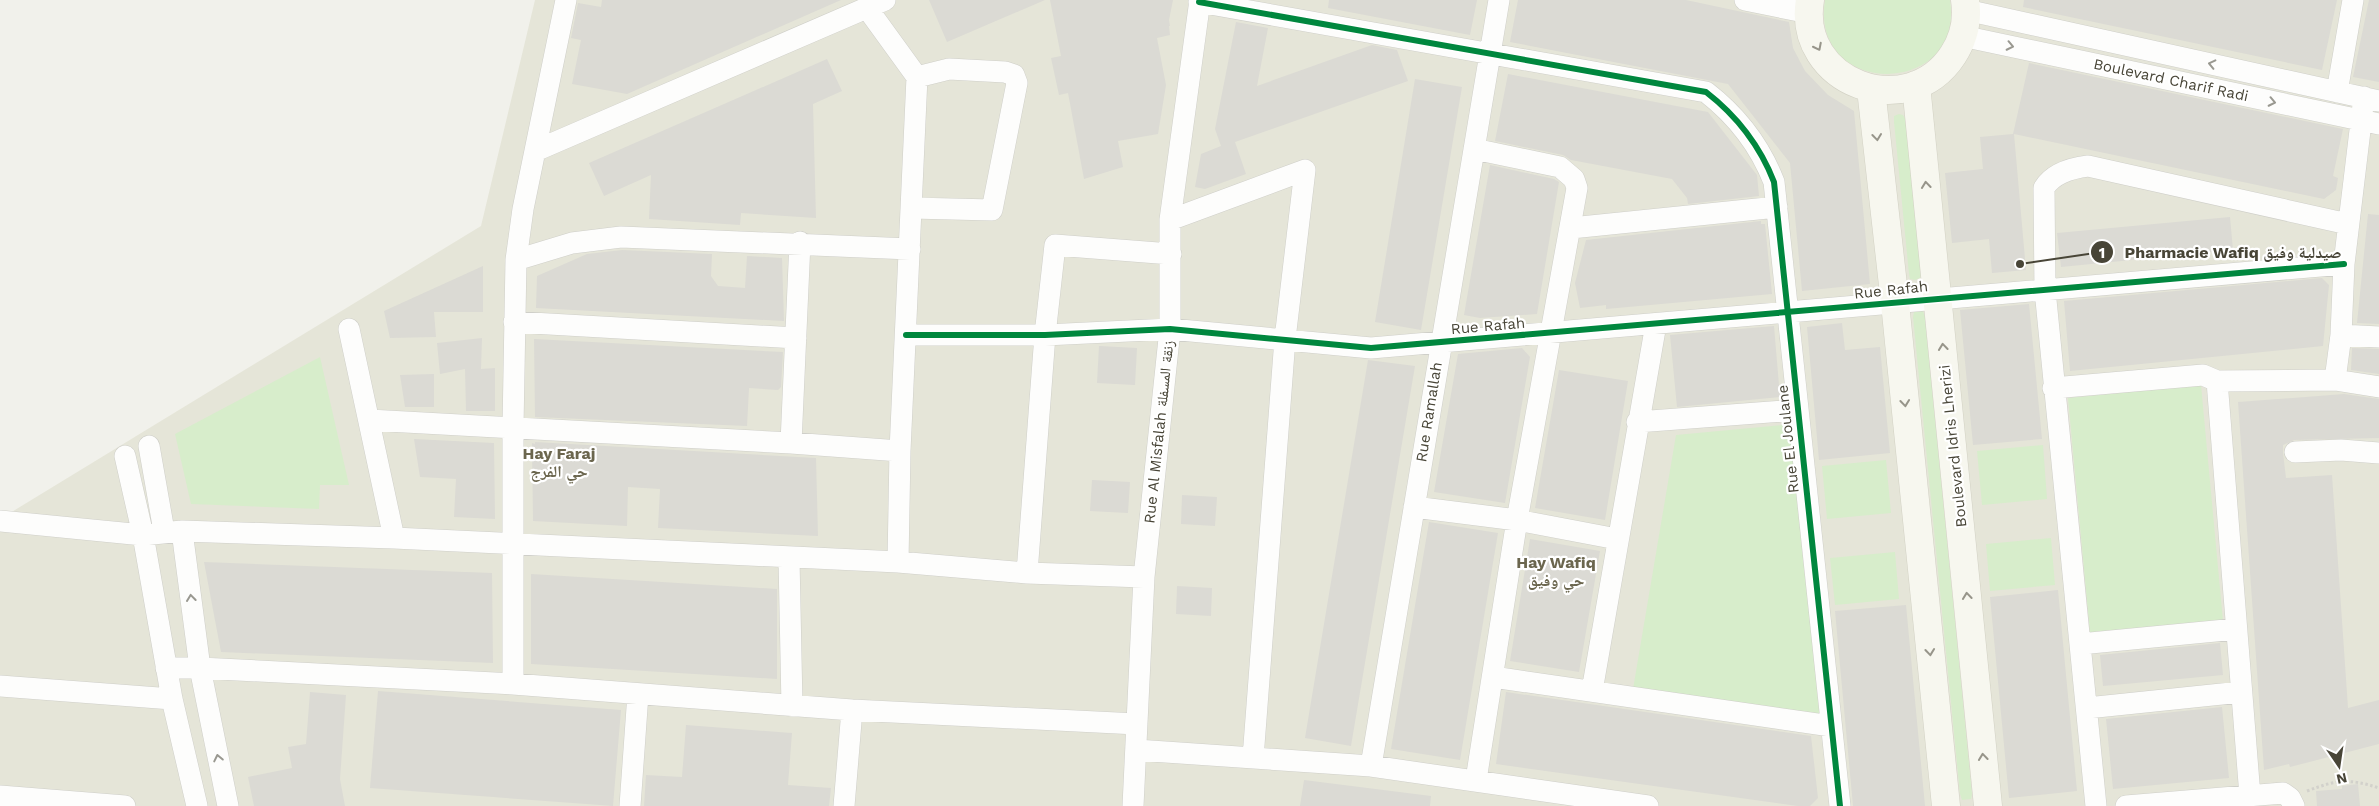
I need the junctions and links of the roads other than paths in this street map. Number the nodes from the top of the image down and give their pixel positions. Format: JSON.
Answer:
{"nodes":[{"id":1,"x":566,"y":0,"type":"edge"},
{"id":2,"x":1499,"y":0,"type":"edge"},
{"id":3,"x":1745,"y":0,"type":"edge"},
{"id":4,"x":2352,"y":0,"type":"edge"},
{"id":5,"x":1199,"y":1,"type":"edge"},
{"id":6,"x":876,"y":4,"type":"edge"},
{"id":7,"x":1966,"y":5,"type":"edge"},
{"id":8,"x":1810,"y":6,"type":"edge"},
{"id":9,"x":1962,"y":36,"type":"junction"},
{"id":10,"x":1490,"y":52,"type":"junction"},
{"id":11,"x":918,"y":77,"type":"junction"},
{"id":12,"x":1916,"y":85,"type":"junction"},
{"id":13,"x":1871,"y":89,"type":"junction"},
{"id":14,"x":2337,"y":92,"type":"junction"},
{"id":15,"x":2371,"y":99,"type":"edge"},
{"id":16,"x":2370,"y":122,"type":"edge"},
{"id":17,"x":1474,"y":149,"type":"junction"},
{"id":18,"x":535,"y":151,"type":"junction"},
{"id":19,"x":1777,"y":207,"type":"junction"},
{"id":20,"x":912,"y":208,"type":"junction"},
{"id":21,"x":1170,"y":220,"type":"junction"},
{"id":22,"x":2348,"y":224,"type":"junction"},
{"id":23,"x":1571,"y":228,"type":"junction"},
{"id":24,"x":800,"y":242,"type":"junction"},
{"id":25,"x":910,"y":249,"type":"junction"},
{"id":26,"x":1171,"y":254,"type":"junction"},
{"id":27,"x":516,"y":260,"type":"junction"},
{"id":28,"x":2344,"y":264,"type":"junction"},
{"id":29,"x":2045,"y":290,"type":"junction"},
{"id":30,"x":1938,"y":298,"type":"junction"},
{"id":31,"x":1895,"y":303,"type":"junction"},
{"id":32,"x":1786,"y":312,"type":"junction"},
{"id":33,"x":514,"y":322,"type":"junction"},
{"id":34,"x":1656,"y":324,"type":"junction"},
{"id":35,"x":349,"y":329,"type":"dead end"},
{"id":36,"x":1170,"y":329,"type":"junction"},
{"id":37,"x":1552,"y":333,"type":"junction"},
{"id":38,"x":906,"y":335,"type":"junction"},
{"id":39,"x":1044,"y":335,"type":"junction"},
{"id":40,"x":2341,"y":335,"type":"junction"},
{"id":41,"x":2379,"y":337,"type":"edge"},
{"id":42,"x":796,"y":338,"type":"junction"},
{"id":43,"x":1285,"y":338,"type":"junction"},
{"id":44,"x":1441,"y":342,"type":"junction"},
{"id":45,"x":2335,"y":380,"type":"junction"},
{"id":46,"x":2217,"y":381,"type":"junction"},
{"id":47,"x":2379,"y":387,"type":"edge"},
{"id":48,"x":2053,"y":388,"type":"junction"},
{"id":49,"x":1798,"y":410,"type":"junction"},
{"id":50,"x":369,"y":420,"type":"junction"},
{"id":51,"x":1637,"y":422,"type":"junction"},
{"id":52,"x":513,"y":428,"type":"junction"},
{"id":53,"x":790,"y":443,"type":"junction"},
{"id":54,"x":149,"y":446,"type":"dead end"},
{"id":55,"x":900,"y":451,"type":"junction"},
{"id":56,"x":2296,"y":452,"type":"dead end"},
{"id":57,"x":2379,"y":453,"type":"edge"},
{"id":58,"x":125,"y":456,"type":"dead end"},
{"id":59,"x":1414,"y":507,"type":"junction"},
{"id":60,"x":1517,"y":520,"type":"junction"},
{"id":61,"x":0,"y":521,"type":"edge"},
{"id":62,"x":173,"y":531,"type":"junction"},
{"id":63,"x":143,"y":535,"type":"junction"},
{"id":64,"x":394,"y":538,"type":"junction"},
{"id":65,"x":1617,"y":539,"type":"junction"},
{"id":66,"x":513,"y":545,"type":"junction"},
{"id":67,"x":789,"y":558,"type":"junction"},
{"id":68,"x":898,"y":562,"type":"junction"},
{"id":69,"x":1028,"y":573,"type":"junction"},
{"id":70,"x":1144,"y":577,"type":"junction"},
{"id":71,"x":2236,"y":629,"type":"junction"},
{"id":72,"x":2080,"y":644,"type":"junction"},
{"id":73,"x":166,"y":668,"type":"junction"},
{"id":74,"x":200,"y":668,"type":"junction"},
{"id":75,"x":1493,"y":677,"type":"junction"},
{"id":76,"x":513,"y":684,"type":"junction"},
{"id":77,"x":0,"y":686,"type":"edge"},
{"id":78,"x":1592,"y":691,"type":"junction"},
{"id":79,"x":2241,"y":692,"type":"junction"},
{"id":80,"x":638,"y":694,"type":"junction"},
{"id":81,"x":172,"y":699,"type":"junction"},
{"id":82,"x":792,"y":706,"type":"junction"},
{"id":83,"x":2087,"y":708,"type":"junction"},
{"id":84,"x":852,"y":710,"type":"junction"},
{"id":85,"x":1138,"y":724,"type":"junction"},
{"id":86,"x":1831,"y":726,"type":"junction"},
{"id":87,"x":1136,"y":750,"type":"junction"},
{"id":88,"x":1253,"y":758,"type":"junction"},
{"id":89,"x":1371,"y":766,"type":"junction"},
{"id":90,"x":1476,"y":780,"type":"junction"},
{"id":91,"x":0,"y":796,"type":"edge"},
{"id":92,"x":2250,"y":796,"type":"junction"},
{"id":93,"x":2292,"y":802,"type":"edge"},
{"id":94,"x":2200,"y":803,"type":"edge"},
{"id":95,"x":125,"y":806,"type":"edge"},
{"id":96,"x":197,"y":806,"type":"edge"},
{"id":97,"x":228,"y":806,"type":"edge"},
{"id":98,"x":630,"y":806,"type":"edge"},
{"id":99,"x":844,"y":806,"type":"edge"},
{"id":100,"x":1133,"y":806,"type":"edge"},
{"id":101,"x":1648,"y":806,"type":"edge"},
{"id":102,"x":1840,"y":806,"type":"edge"},
{"id":103,"x":1946,"y":806,"type":"edge"},
{"id":104,"x":1988,"y":806,"type":"edge"},
{"id":105,"x":2096,"y":806,"type":"edge"},
{"id":106,"x":2126,"y":806,"type":"edge"}],
"edges":[{"from":1,"to":18,"type":"street"},
{"from":2,"to":10,"type":"street","name":"Rue Ramallah"},
{"from":3,"to":8,"type":"street"},
{"from":4,"to":14,"type":"street"},
{"from":5,"to":10,"type":"street"},
{"from":5,"to":21,"type":"street","name":"Rue Al Misfalah زنقة المسفلة"},
{"from":6,"to":11,"type":"street"},
{"from":6,"to":18,"type":"street"},
{"from":7,"to":9,"type":"main road"},
{"from":14,"to":7,"type":"street","name":"Boulevard Charif Radi","one_way":true},
{"from":8,"to":13,"type":"main road","one_way":true},
{"from":9,"to":12,"type":"main road"},
{"from":9,"to":16,"type":"street","name":"Boulevard Charif Radi","one_way":true},
{"from":10,"to":17,"type":"street","name":"Rue Ramallah"},
{"from":10,"to":19,"type":"street","name":"Rue El Joulane"},
{"from":11,"to":20,"type":"street"},
{"from":11,"to":20,"type":"street"},
{"from":12,"to":13,"type":"main road"},
{"from":30,"to":12,"type":"main road","name":"Boulevard Idris Lherizi","one_way":true},
{"from":13,"to":31,"type":"main road","one_way":true},
{"from":14,"to":15,"type":"street","name":"Boulevard Charif Radi"},
{"from":15,"to":16,"type":"street"},
{"from":16,"to":22,"type":"street"},
{"from":17,"to":23,"type":"street"},
{"from":17,"to":44,"type":"street","name":"Rue Ramallah"},
{"from":18,"to":27,"type":"street"},
{"from":19,"to":23,"type":"street"},
{"from":19,"to":32,"type":"street","name":"Rue El Joulane"},
{"from":20,"to":25,"type":"street"},
{"from":21,"to":26,"type":"street","name":"Rue Al Misfalah زنقة المسفلة"},
{"from":21,"to":43,"type":"street"},
{"from":22,"to":28,"type":"street"},
{"from":22,"to":29,"type":"street"},
{"from":23,"to":37,"type":"street"},
{"from":24,"to":25,"type":"street"},
{"from":24,"to":27,"type":"street"},
{"from":24,"to":42,"type":"street"},
{"from":25,"to":38,"type":"street"},
{"from":26,"to":36,"type":"street","name":"Rue Al Misfalah زنقة المسفلة"},
{"from":26,"to":39,"type":"street"},
{"from":27,"to":33,"type":"street"},
{"from":28,"to":29,"type":"street","name":"Rue Rafah"},
{"from":28,"to":40,"type":"street"},
{"from":29,"to":30,"type":"street","name":"Rue Rafah"},
{"from":29,"to":48,"type":"street"},
{"from":30,"to":31,"type":"street","name":"Rue Rafah"},
{"from":104,"to":30,"type":"main road","name":"Boulevard Idris Lherizi","one_way":true},
{"from":31,"to":32,"type":"street","name":"Rue Rafah"},
{"from":31,"to":103,"type":"main road","one_way":true},
{"from":32,"to":34,"type":"street","name":"Rue Rafah"},
{"from":32,"to":49,"type":"street","name":"Rue El Joulane"},
{"from":33,"to":42,"type":"street"},
{"from":33,"to":52,"type":"street"},
{"from":34,"to":37,"type":"street","name":"Rue Rafah"},
{"from":34,"to":51,"type":"street"},
{"from":35,"to":50,"type":"street"},
{"from":36,"to":39,"type":"street","name":"Rue Rafah"},
{"from":36,"to":43,"type":"street","name":"Rue Rafah"},
{"from":36,"to":70,"type":"street","name":"Rue Al Misfalah زنقة المسفلة"},
{"from":37,"to":44,"type":"street","name":"Rue Rafah"},
{"from":37,"to":60,"type":"street"},
{"from":38,"to":39,"type":"street","name":"Rue Rafah"},
{"from":38,"to":55,"type":"street"},
{"from":39,"to":69,"type":"street"},
{"from":40,"to":41,"type":"street"},
{"from":40,"to":45,"type":"street"},
{"from":42,"to":53,"type":"street"},
{"from":43,"to":44,"type":"street","name":"Rue Rafah"},
{"from":43,"to":88,"type":"street"},
{"from":44,"to":59,"type":"street","name":"Rue Ramallah"},
{"from":45,"to":46,"type":"street"},
{"from":45,"to":47,"type":"street"},
{"from":46,"to":48,"type":"street"},
{"from":46,"to":71,"type":"street"},
{"from":48,"to":72,"type":"street"},
{"from":49,"to":51,"type":"street"},
{"from":49,"to":86,"type":"street","name":"Rue El Joulane"},
{"from":50,"to":52,"type":"street"},
{"from":50,"to":64,"type":"street"},
{"from":51,"to":65,"type":"street"},
{"from":52,"to":53,"type":"street"},
{"from":52,"to":66,"type":"street"},
{"from":53,"to":55,"type":"street"},
{"from":54,"to":62,"type":"street"},
{"from":55,"to":68,"type":"street"},
{"from":56,"to":57,"type":"street"},
{"from":58,"to":63,"type":"street"},
{"from":59,"to":60,"type":"street"},
{"from":59,"to":89,"type":"street","name":"Rue Ramallah"},
{"from":60,"to":65,"type":"street"},
{"from":60,"to":75,"type":"street"},
{"from":61,"to":63,"type":"street"},
{"from":62,"to":63,"type":"street"},
{"from":62,"to":64,"type":"street"},
{"from":74,"to":62,"type":"street","one_way":true},
{"from":63,"to":73,"type":"street"},
{"from":64,"to":66,"type":"street"},
{"from":65,"to":78,"type":"street"},
{"from":66,"to":67,"type":"street"},
{"from":66,"to":76,"type":"street"},
{"from":67,"to":68,"type":"street"},
{"from":67,"to":82,"type":"street"},
{"from":68,"to":69,"type":"street"},
{"from":69,"to":70,"type":"street"},
{"from":70,"to":85,"type":"street","name":"Rue Al Misfalah زنقة المسفلة"},
{"from":71,"to":72,"type":"street"},
{"from":71,"to":79,"type":"street"},
{"from":72,"to":83,"type":"street"},
{"from":73,"to":74,"type":"street"},
{"from":73,"to":81,"type":"street"},
{"from":74,"to":76,"type":"street"},
{"from":97,"to":74,"type":"street","one_way":true},
{"from":75,"to":78,"type":"street"},
{"from":75,"to":90,"type":"street"},
{"from":76,"to":80,"type":"street"},
{"from":77,"to":81,"type":"street"},
{"from":78,"to":86,"type":"street"},
{"from":79,"to":83,"type":"street"},
{"from":79,"to":92,"type":"street"},
{"from":80,"to":82,"type":"street"},
{"from":80,"to":98,"type":"street"},
{"from":81,"to":96,"type":"street"},
{"from":82,"to":84,"type":"street"},
{"from":83,"to":105,"type":"street"},
{"from":84,"to":85,"type":"street"},
{"from":84,"to":99,"type":"street"},
{"from":85,"to":87,"type":"street","name":"Rue Al Misfalah زنقة المسفلة"},
{"from":86,"to":102,"type":"street","name":"Rue El Joulane"},
{"from":87,"to":88,"type":"street"},
{"from":87,"to":100,"type":"street","name":"Rue Al Misfalah زنقة المسفلة"},
{"from":88,"to":89,"type":"street"},
{"from":89,"to":90,"type":"street"},
{"from":90,"to":101,"type":"street"},
{"from":91,"to":95,"type":"street"},
{"from":92,"to":93,"type":"street"},
{"from":92,"to":94,"type":"street"},
{"from":94,"to":106,"type":"street"}]}
